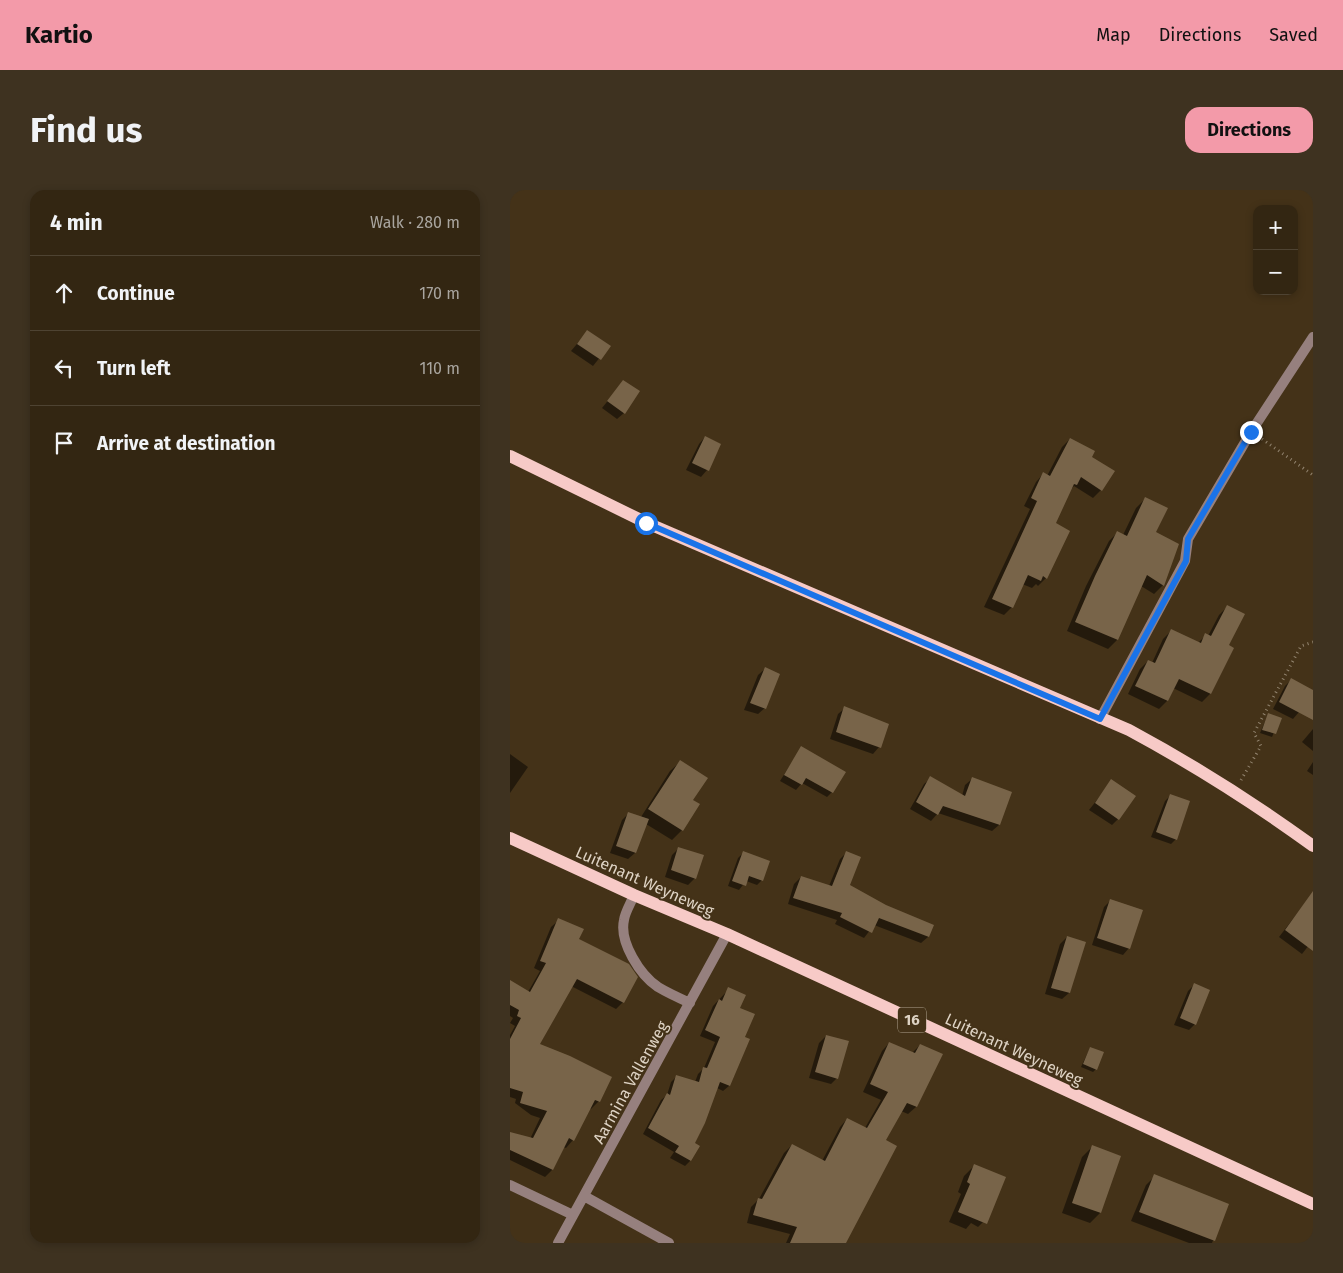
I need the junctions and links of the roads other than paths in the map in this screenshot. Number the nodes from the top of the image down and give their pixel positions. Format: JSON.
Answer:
{"nodes":[{"id":1,"x":1313,"y":338,"type":"edge"},
{"id":2,"x":510,"y":456,"type":"edge"},
{"id":3,"x":1100,"y":719,"type":"junction"},
{"id":4,"x":510,"y":838,"type":"edge"},
{"id":5,"x":1313,"y":846,"type":"edge"},
{"id":6,"x":634,"y":895,"type":"junction"},
{"id":7,"x":727,"y":934,"type":"junction"},
{"id":8,"x":690,"y":1003,"type":"junction"},
{"id":9,"x":510,"y":1185,"type":"edge"},
{"id":10,"x":584,"y":1196,"type":"junction"},
{"id":11,"x":1313,"y":1204,"type":"edge"},
{"id":12,"x":573,"y":1215,"type":"junction"},
{"id":13,"x":558,"y":1243,"type":"edge"},
{"id":14,"x":670,"y":1243,"type":"edge"}],
"edges":[{"from":1,"to":3,"type":"street"},
{"from":2,"to":3,"type":"main road"},
{"from":3,"to":5,"type":"main road"},
{"from":4,"to":6,"type":"main road","name":"Luitenant Weyneweg","number":"16"},
{"from":6,"to":7,"type":"main road","name":"Luitenant Weyneweg","number":"16"},
{"from":6,"to":8,"type":"street"},
{"from":7,"to":8,"type":"street","name":"Aarmina Vallenweg"},
{"from":7,"to":11,"type":"main road","name":"Luitenant Weyneweg","number":"16"},
{"from":8,"to":10,"type":"street","name":"Aarmina Vallenweg"},
{"from":9,"to":12,"type":"street"},
{"from":10,"to":12,"type":"street","name":"Aarmina Vallenweg"},
{"from":10,"to":14,"type":"street"},
{"from":12,"to":13,"type":"street","name":"Aarmina Vallenweg"}]}
